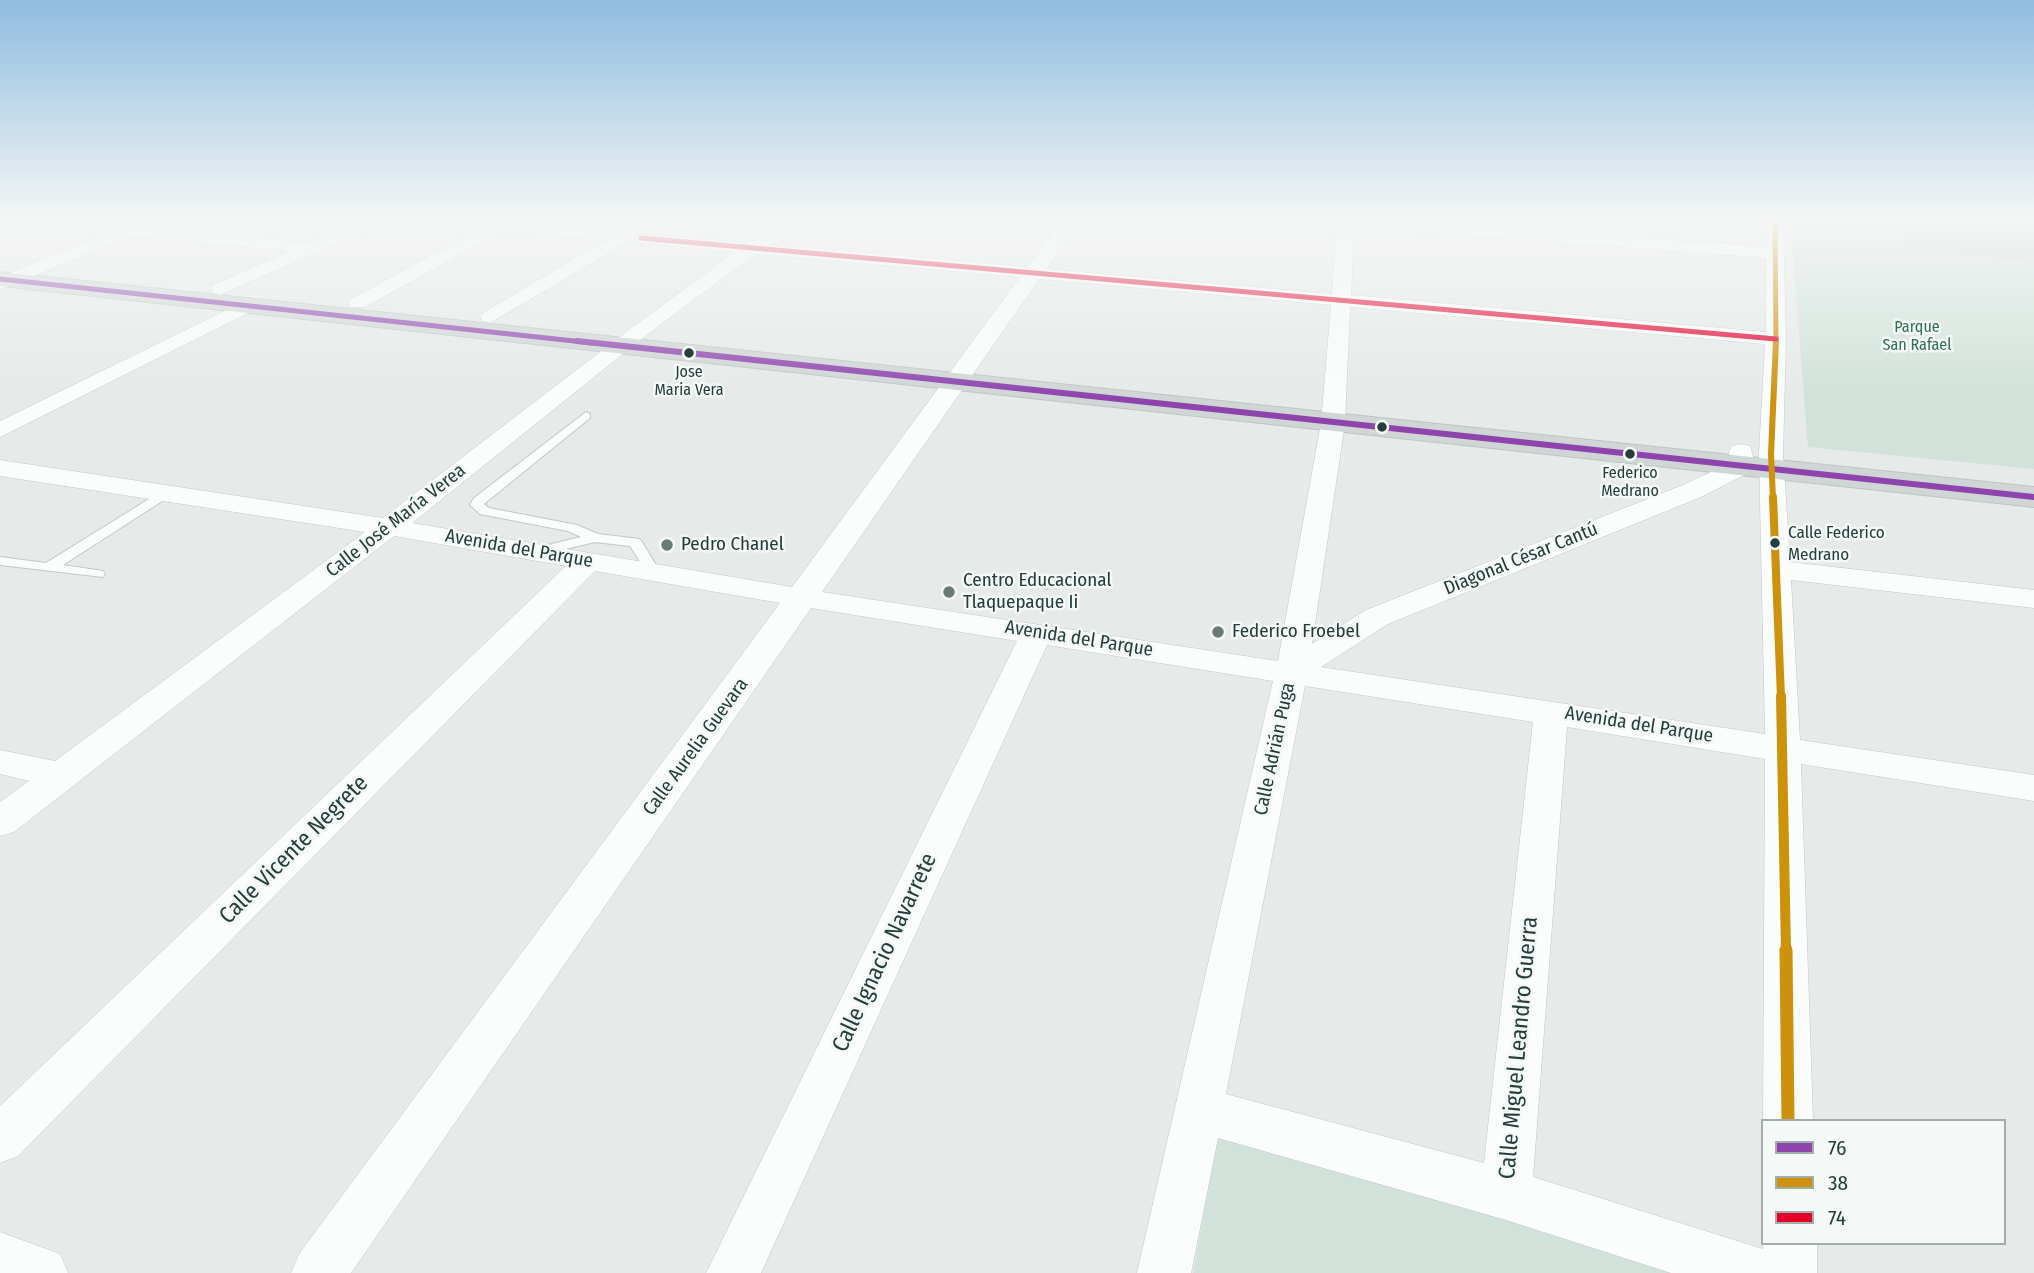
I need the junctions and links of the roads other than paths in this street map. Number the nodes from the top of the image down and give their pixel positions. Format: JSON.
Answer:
{"nodes":[{"id":1,"x":13,"y":278,"type":"edge"},
{"id":2,"x":79,"y":278,"type":"edge"},
{"id":3,"x":267,"y":278,"type":"edge"},
{"id":4,"x":403,"y":278,"type":"edge"},
{"id":5,"x":555,"y":278,"type":"edge"},
{"id":6,"x":712,"y":278,"type":"edge"},
{"id":7,"x":1033,"y":278,"type":"edge"},
{"id":8,"x":1088,"y":278,"type":"edge"},
{"id":9,"x":1342,"y":278,"type":"edge"},
{"id":10,"x":1775,"y":278,"type":"edge"},
{"id":11,"x":1340,"y":300,"type":"junction"},
{"id":12,"x":358,"y":303,"type":"junction"},
{"id":13,"x":228,"y":306,"type":"junction"},
{"id":14,"x":490,"y":317,"type":"junction"},
{"id":15,"x":1776,"y":338,"type":"junction"},
{"id":16,"x":629,"y":339,"type":"junction"},
{"id":17,"x":961,"y":375,"type":"junction"},
{"id":18,"x":1333,"y":415,"type":"junction"},
{"id":19,"x":586,"y":416,"type":"dead end"},
{"id":20,"x":0,"y":422,"type":"edge"},
{"id":21,"x":0,"y":430,"type":"edge"},
{"id":22,"x":1757,"y":460,"type":"junction"},
{"id":23,"x":0,"y":468,"type":"edge"},
{"id":24,"x":2034,"y":482,"type":"edge"},
{"id":25,"x":165,"y":493,"type":"junction"},
{"id":26,"x":2034,"y":497,"type":"edge"},
{"id":27,"x":389,"y":527,"type":"junction"},
{"id":28,"x":592,"y":550,"type":"junction"},
{"id":29,"x":0,"y":561,"type":"edge"},
{"id":30,"x":48,"y":568,"type":"junction"},
{"id":31,"x":1775,"y":569,"type":"junction"},
{"id":32,"x":98,"y":574,"type":"dead end"},
{"id":33,"x":804,"y":598,"type":"junction"},
{"id":34,"x":2034,"y":598,"type":"edge"},
{"id":35,"x":1037,"y":633,"type":"junction"},
{"id":36,"x":1292,"y":671,"type":"junction"},
{"id":37,"x":1551,"y":711,"type":"junction"},
{"id":38,"x":1783,"y":747,"type":"junction"},
{"id":39,"x":0,"y":762,"type":"edge"},
{"id":40,"x":61,"y":775,"type":"junction"},
{"id":41,"x":2034,"y":788,"type":"edge"},
{"id":42,"x":0,"y":821,"type":"edge"},
{"id":43,"x":1199,"y":1110,"type":"junction"},
{"id":44,"x":1788,"y":1119,"type":"edge"},
{"id":45,"x":0,"y":1139,"type":"edge"},
{"id":46,"x":1506,"y":1194,"type":"junction"},
{"id":47,"x":1790,"y":1245,"type":"edge"},
{"id":48,"x":0,"y":1259,"type":"edge"},
{"id":49,"x":41,"y":1273,"type":"edge"},
{"id":50,"x":318,"y":1273,"type":"edge"},
{"id":51,"x":733,"y":1273,"type":"edge"},
{"id":52,"x":1164,"y":1273,"type":"edge"},
{"id":53,"x":1756,"y":1273,"type":"edge"},
{"id":54,"x":1790,"y":1273,"type":"edge"}],
"edges":[{"from":1,"to":13,"type":"main road"},
{"from":2,"to":13,"type":"main road"},
{"from":3,"to":13,"type":"street"},
{"from":4,"to":12,"type":"street"},
{"from":5,"to":14,"type":"street"},
{"from":6,"to":16,"type":"street","name":"Calle José María Verea"},
{"from":7,"to":17,"type":"street","name":"Calle Aurelia Guevara"},
{"from":8,"to":11,"type":"street"},
{"from":9,"to":11,"type":"street","name":"Calle Adrián Puga"},
{"from":10,"to":15,"type":"street"},
{"from":11,"to":15,"type":"street"},
{"from":11,"to":18,"type":"street","name":"Calle Adrián Puga"},
{"from":12,"to":13,"type":"main road"},
{"from":12,"to":14,"type":"main road"},
{"from":13,"to":16,"type":"main road"},
{"from":13,"to":20,"type":"street"},
{"from":13,"to":21,"type":"street"},
{"from":14,"to":16,"type":"main road"},
{"from":15,"to":22,"type":"street"},
{"from":16,"to":17,"type":"main road"},
{"from":16,"to":27,"type":"street","name":"Calle José María Verea"},
{"from":17,"to":18,"type":"main road"},
{"from":17,"to":33,"type":"street","name":"Calle Aurelia Guevara"},
{"from":18,"to":22,"type":"main road"},
{"from":18,"to":36,"type":"street","name":"Calle Adrián Puga"},
{"from":19,"to":28,"type":"lane"},
{"from":22,"to":24,"type":"main road"},
{"from":22,"to":26,"type":"main road"},
{"from":22,"to":31,"type":"street"},
{"from":22,"to":36,"type":"street","name":"Diagonal César Cantú"},
{"from":23,"to":25,"type":"street","name":"Avenida del Parque"},
{"from":25,"to":27,"type":"street","name":"Avenida del Parque"},
{"from":25,"to":30,"type":"lane"},
{"from":27,"to":28,"type":"street","name":"Avenida del Parque"},
{"from":27,"to":40,"type":"street","name":"Calle José María Verea"},
{"from":28,"to":33,"type":"street","name":"Avenida del Parque"},
{"from":28,"to":45,"type":"street","name":"Calle Vicente Negrete"},
{"from":29,"to":30,"type":"lane"},
{"from":30,"to":32,"type":"lane"},
{"from":31,"to":34,"type":"street"},
{"from":31,"to":38,"type":"street"},
{"from":33,"to":35,"type":"street","name":"Avenida del Parque"},
{"from":33,"to":50,"type":"street","name":"Calle Aurelia Guevara"},
{"from":35,"to":36,"type":"street","name":"Avenida del Parque"},
{"from":35,"to":51,"type":"street","name":"Calle Ignacio Navarrete"},
{"from":36,"to":37,"type":"street","name":"Avenida del Parque"},
{"from":36,"to":43,"type":"street","name":"Calle Adrián Puga"},
{"from":37,"to":38,"type":"street","name":"Avenida del Parque"},
{"from":37,"to":46,"type":"street","name":"Calle Miguel Leandro Guerra"},
{"from":38,"to":41,"type":"street","name":"Avenida del Parque"},
{"from":38,"to":44,"type":"street"},
{"from":39,"to":40,"type":"street"},
{"from":40,"to":42,"type":"street","name":"Calle José María Verea"},
{"from":43,"to":46,"type":"street","name":"Calle Miguel Leandro Guerra"},
{"from":43,"to":52,"type":"street","name":"Calle Adrián Puga"},
{"from":46,"to":53,"type":"street"},
{"from":47,"to":54,"type":"street"},
{"from":48,"to":49,"type":"street"}]}
